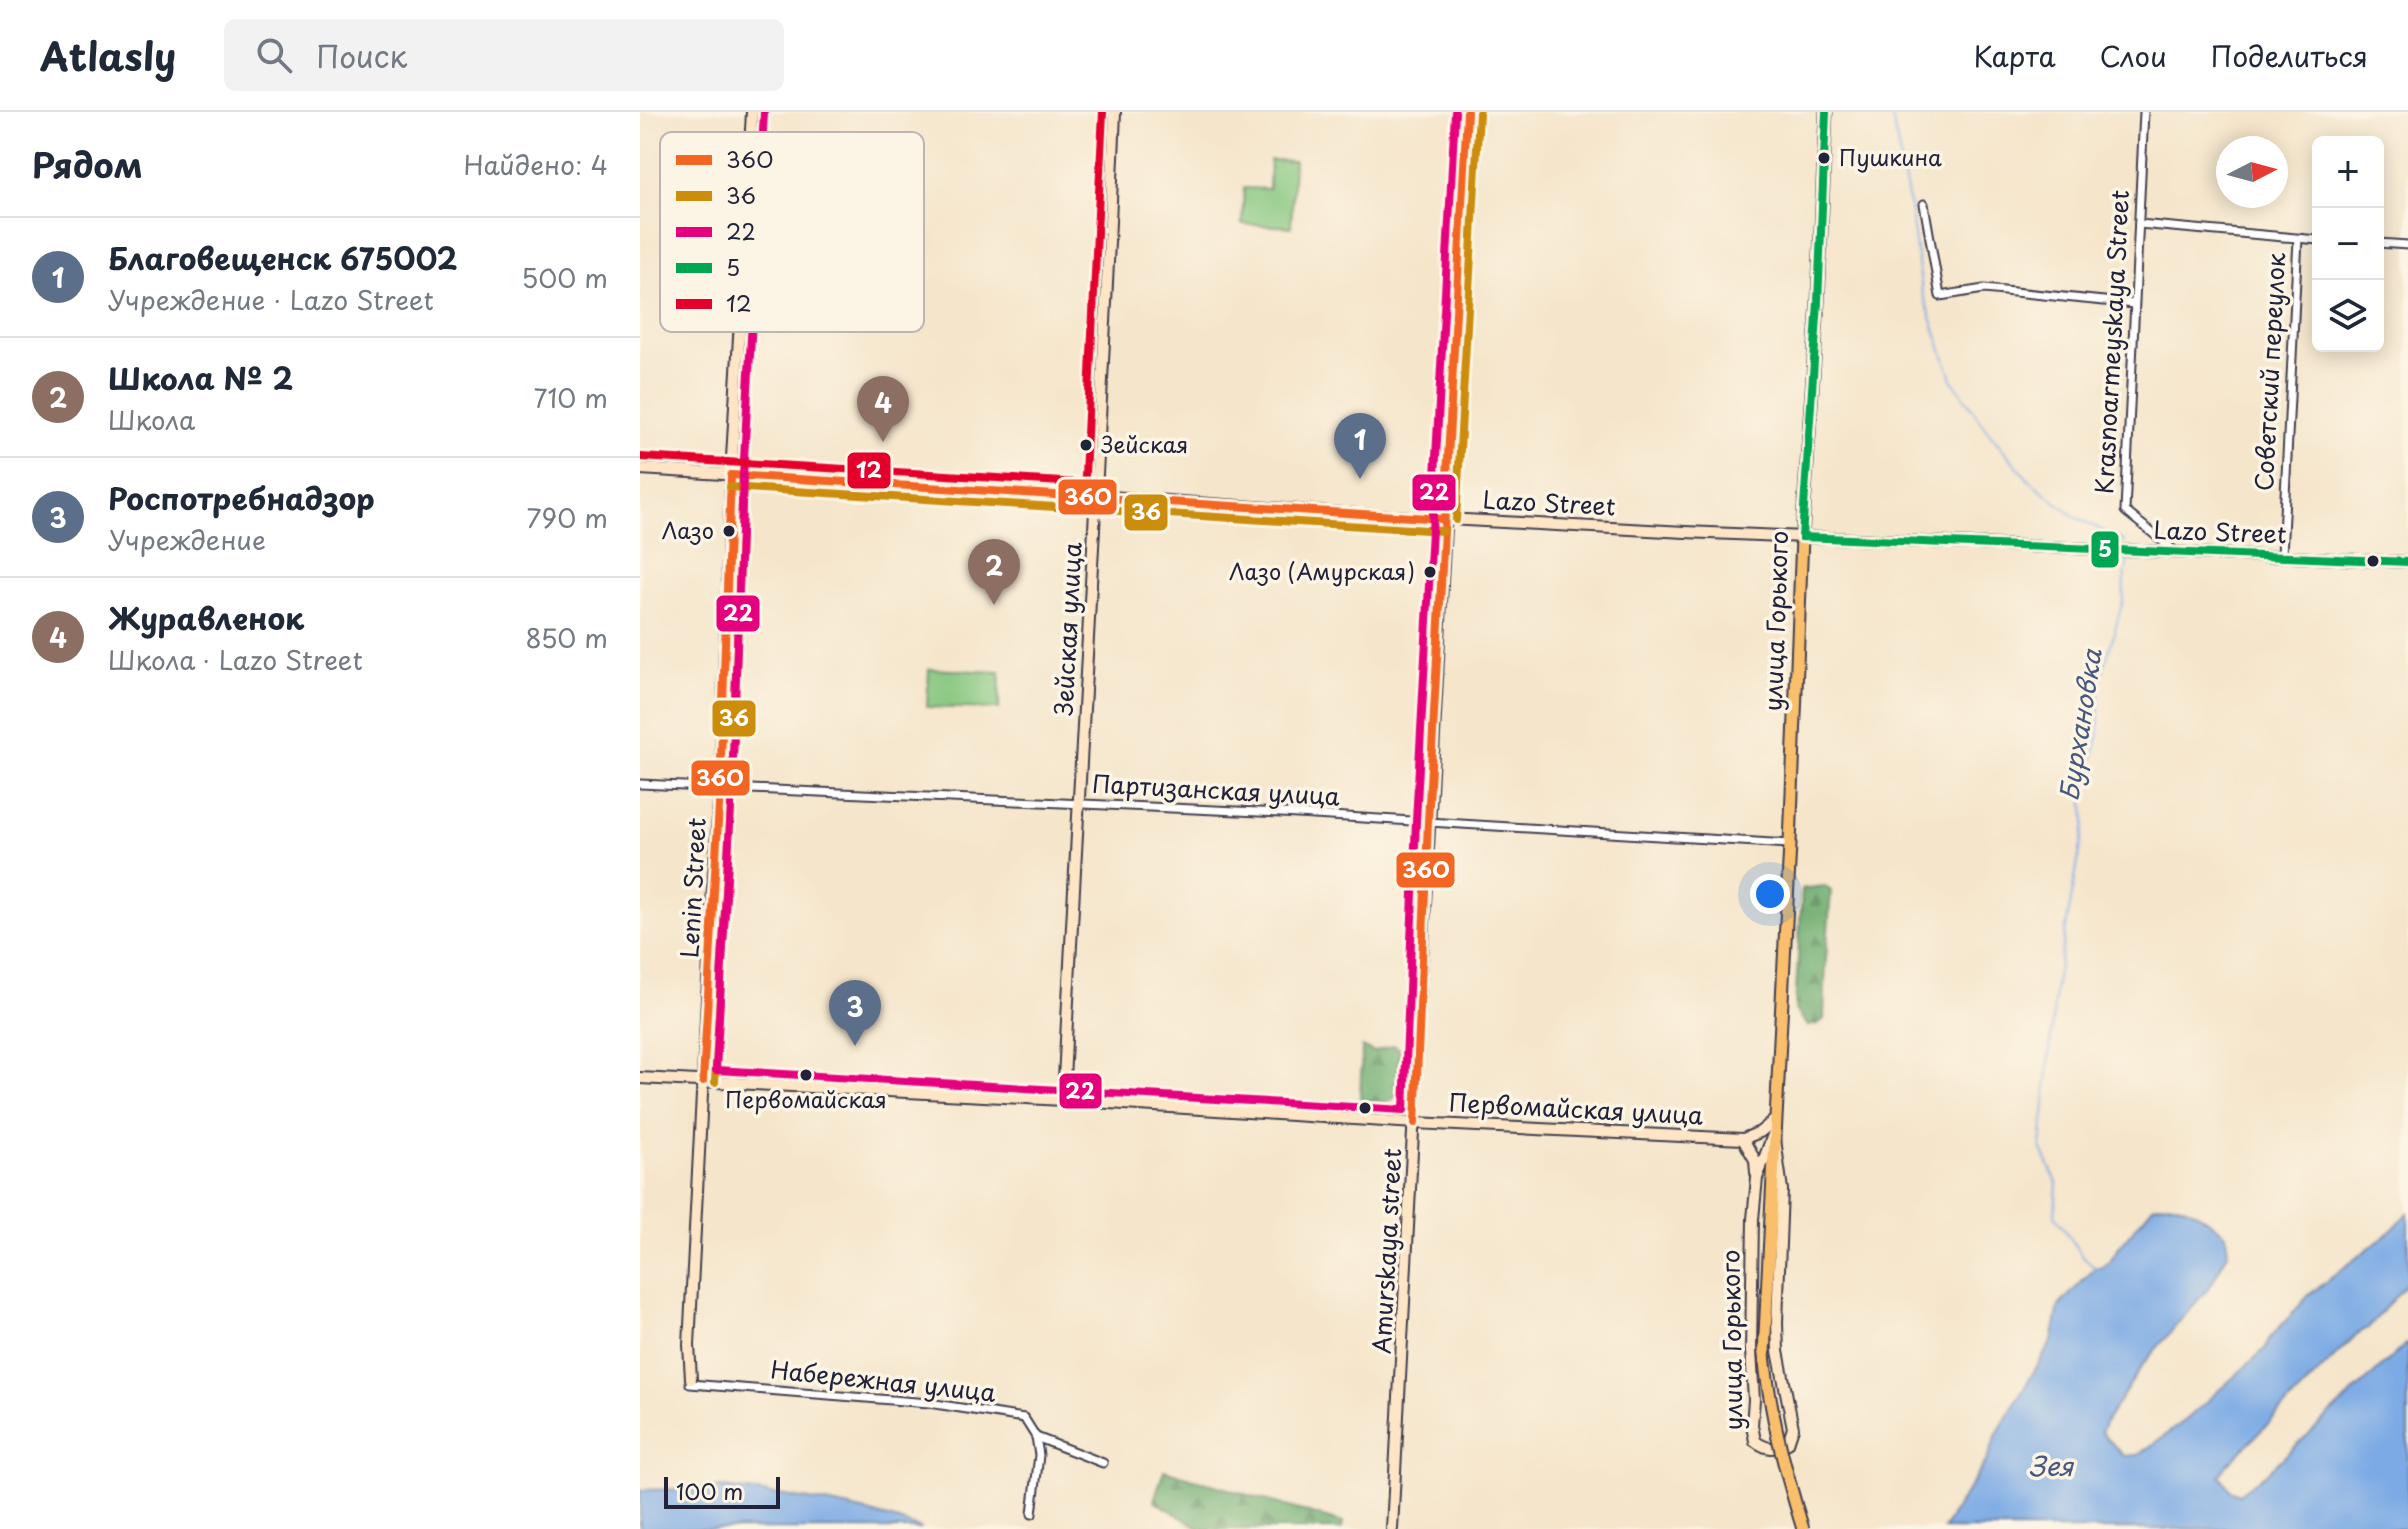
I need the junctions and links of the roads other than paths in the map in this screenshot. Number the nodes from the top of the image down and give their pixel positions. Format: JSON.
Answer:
{"nodes":[{"id":1,"x":752,"y":112,"type":"edge"},
{"id":2,"x":1115,"y":112,"type":"edge"},
{"id":3,"x":1467,"y":112,"type":"edge"},
{"id":4,"x":1826,"y":112,"type":"edge"},
{"id":5,"x":2144,"y":112,"type":"edge"},
{"id":6,"x":751,"y":132,"type":"edge"},
{"id":7,"x":1924,"y":204,"type":"dead end"},
{"id":8,"x":2139,"y":224,"type":"junction"},
{"id":9,"x":2298,"y":239,"type":"junction"},
{"id":10,"x":2312,"y":240,"type":"edge"},
{"id":11,"x":2384,"y":243,"type":"edge"},
{"id":12,"x":2408,"y":245,"type":"edge"},
{"id":13,"x":2134,"y":304,"type":"junction"},
{"id":14,"x":739,"y":332,"type":"edge"},
{"id":15,"x":640,"y":469,"type":"edge"},
{"id":16,"x":731,"y":475,"type":"junction"},
{"id":17,"x":1096,"y":496,"type":"junction"},
{"id":18,"x":1444,"y":519,"type":"junction"},
{"id":19,"x":1802,"y":537,"type":"junction"},
{"id":20,"x":2175,"y":551,"type":"junction"},
{"id":21,"x":2282,"y":555,"type":"junction"},
{"id":22,"x":2408,"y":562,"type":"edge"},
{"id":23,"x":640,"y":784,"type":"edge"},
{"id":24,"x":720,"y":788,"type":"junction"},
{"id":25,"x":1078,"y":803,"type":"junction"},
{"id":26,"x":1428,"y":822,"type":"junction"},
{"id":27,"x":1790,"y":844,"type":"junction"},
{"id":28,"x":640,"y":1078,"type":"edge"},
{"id":29,"x":703,"y":1081,"type":"junction"},
{"id":30,"x":1063,"y":1100,"type":"junction"},
{"id":31,"x":1415,"y":1123,"type":"junction"},
{"id":32,"x":1774,"y":1126,"type":"junction"},
{"id":33,"x":1743,"y":1139,"type":"junction"},
{"id":34,"x":1757,"y":1178,"type":"junction"},
{"id":35,"x":691,"y":1379,"type":"joint"},
{"id":36,"x":1036,"y":1437,"type":"junction"},
{"id":37,"x":1103,"y":1463,"type":"dead end"},
{"id":38,"x":1032,"y":1514,"type":"dead end"},
{"id":39,"x":1392,"y":1529,"type":"edge"},
{"id":40,"x":1803,"y":1529,"type":"edge"}],
"edges":[{"from":1,"to":6,"type":"street","name":"Lenin Street"},
{"from":2,"to":17,"type":"street","name":"Зейская улица"},
{"from":3,"to":18,"type":"street","name":"Amurskaya street"},
{"from":4,"to":19,"type":"main road","name":"улица Горького"},
{"from":5,"to":8,"type":"street","name":"Krasnoarmeyskaya Street"},
{"from":7,"to":13,"type":"street"},
{"from":8,"to":9,"type":"street"},
{"from":8,"to":13,"type":"street","name":"Krasnoarmeyskaya Street"},
{"from":9,"to":10,"type":"street"},
{"from":9,"to":21,"type":"street","name":"Советский переулок"},
{"from":11,"to":12,"type":"street"},
{"from":13,"to":20,"type":"street","name":"Krasnoarmeyskaya Street"},
{"from":14,"to":16,"type":"street","name":"Lenin Street"},
{"from":15,"to":16,"type":"street","name":"Lazo Street"},
{"from":16,"to":17,"type":"street","name":"Lazo Street"},
{"from":16,"to":24,"type":"street","name":"Lenin Street"},
{"from":17,"to":18,"type":"street","name":"Lazo Street"},
{"from":17,"to":25,"type":"street","name":"Зейская улица"},
{"from":18,"to":19,"type":"street","name":"Lazo Street"},
{"from":18,"to":26,"type":"street","name":"Amurskaya street"},
{"from":19,"to":20,"type":"street","name":"Lazo Street"},
{"from":19,"to":27,"type":"main road","name":"улица Горького"},
{"from":20,"to":21,"type":"street","name":"Lazo Street"},
{"from":21,"to":22,"type":"street","name":"Lazo Street"},
{"from":23,"to":24,"type":"street","name":"Партизанская улица"},
{"from":24,"to":25,"type":"street","name":"Партизанская улица"},
{"from":24,"to":29,"type":"street","name":"Lenin Street"},
{"from":25,"to":26,"type":"street","name":"Партизанская улица"},
{"from":25,"to":30,"type":"street","name":"Зейская улица"},
{"from":26,"to":27,"type":"street","name":"Партизанская улица"},
{"from":26,"to":31,"type":"street","name":"Amurskaya street"},
{"from":27,"to":32,"type":"main road","name":"улица Горького"},
{"from":28,"to":29,"type":"street","name":"Первомайская улица"},
{"from":29,"to":30,"type":"street","name":"Первомайская улица"},
{"from":29,"to":35,"type":"street","name":"Lenin Street"},
{"from":30,"to":31,"type":"street","name":"Первомайская улица"},
{"from":31,"to":33,"type":"street","name":"Первомайская улица"},
{"from":31,"to":39,"type":"street","name":"Amurskaya street"},
{"from":32,"to":33,"type":"street"},
{"from":32,"to":34,"type":"street","name":"улица Горького"},
{"from":32,"to":34,"type":"street","name":"улица Горького"},
{"from":32,"to":40,"type":"main road","bridge":true},
{"from":33,"to":34,"type":"street"},
{"from":35,"to":36,"type":"street","name":"Набережная улица"},
{"from":36,"to":37,"type":"street","name":"Набережная улица"},
{"from":36,"to":38,"type":"street"}]}
